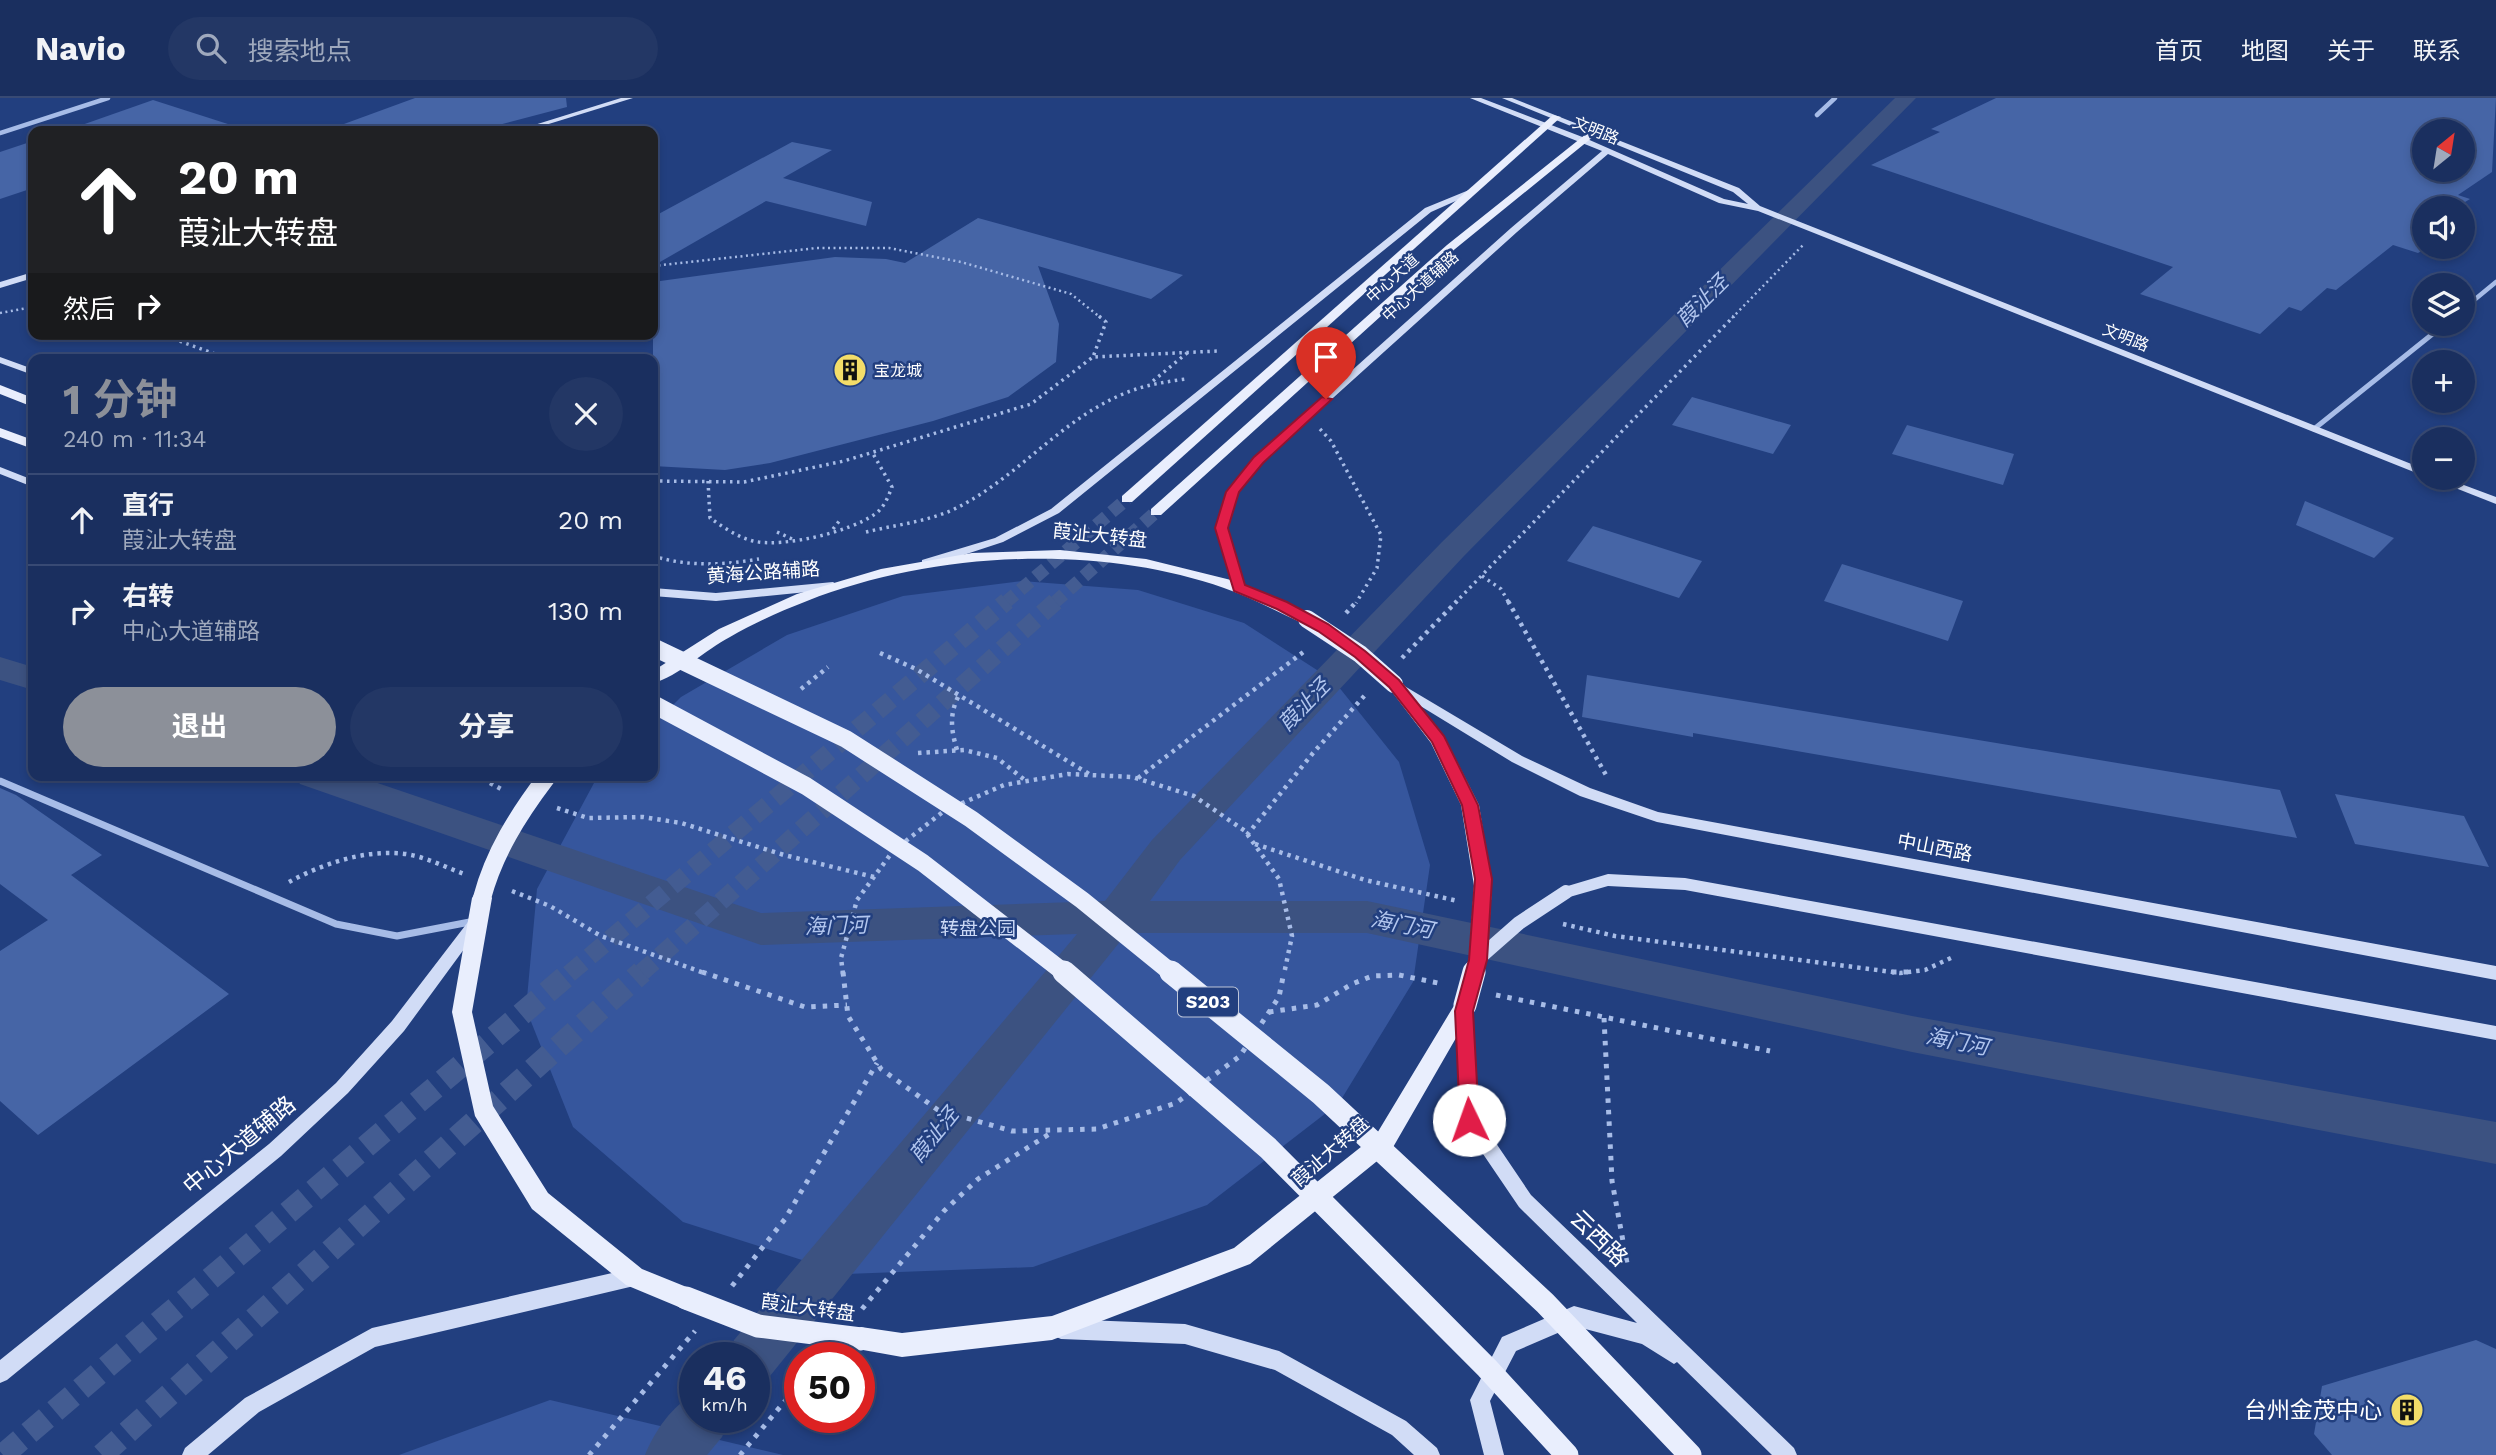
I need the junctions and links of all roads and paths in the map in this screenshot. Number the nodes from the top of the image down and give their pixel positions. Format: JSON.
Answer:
{"nodes":[{"id":1,"x":108,"y":98,"type":"edge"},
{"id":2,"x":629,"y":98,"type":"edge"},
{"id":3,"x":1474,"y":98,"type":"edge"},
{"id":4,"x":1506,"y":98,"type":"edge"},
{"id":5,"x":1835,"y":98,"type":"edge"},
{"id":6,"x":1817,"y":115,"type":"dead end"},
{"id":7,"x":1556,"y":117,"type":"junction"},
{"id":8,"x":536,"y":126,"type":"edge"},
{"id":9,"x":1545,"y":126,"type":"junction"},
{"id":10,"x":1594,"y":132,"type":"junction"},
{"id":11,"x":0,"y":133,"type":"edge"},
{"id":12,"x":1582,"y":140,"type":"junction"},
{"id":13,"x":1607,"y":151,"type":"junction"},
{"id":14,"x":1472,"y":192,"type":"junction"},
{"id":15,"x":1760,"y":209,"type":"junction"},
{"id":16,"x":1817,"y":230,"type":"junction"},
{"id":17,"x":658,"y":266,"type":"edge"},
{"id":18,"x":28,"y":277,"type":"edge"},
{"id":19,"x":2496,"y":282,"type":"edge"},
{"id":20,"x":0,"y":285,"type":"edge"},
{"id":21,"x":2475,"y":299,"type":"edge"},
{"id":22,"x":28,"y":308,"type":"edge"},
{"id":23,"x":0,"y":313,"type":"edge"},
{"id":24,"x":2430,"y":336,"type":"edge"},
{"id":25,"x":177,"y":340,"type":"edge"},
{"id":26,"x":1256,"y":349,"type":"junction"},
{"id":27,"x":1188,"y":353,"type":"junction"},
{"id":28,"x":215,"y":354,"type":"edge"},
{"id":29,"x":1093,"y":357,"type":"junction"},
{"id":30,"x":0,"y":360,"type":"edge"},
{"id":31,"x":28,"y":371,"type":"edge"},
{"id":32,"x":1222,"y":377,"type":"junction"},
{"id":33,"x":1150,"y":383,"type":"junction"},
{"id":34,"x":0,"y":389,"type":"edge"},
{"id":35,"x":28,"y":400,"type":"edge"},
{"id":36,"x":2314,"y":429,"type":"junction"},
{"id":37,"x":3,"y":433,"type":"edge"},
{"id":38,"x":28,"y":443,"type":"edge"},
{"id":39,"x":872,"y":452,"type":"junction"},
{"id":40,"x":2412,"y":468,"type":"edge"},
{"id":41,"x":0,"y":470,"type":"edge"},
{"id":42,"x":658,"y":481,"type":"edge"},
{"id":43,"x":708,"y":481,"type":"junction"},
{"id":44,"x":28,"y":482,"type":"edge"},
{"id":45,"x":2467,"y":490,"type":"edge"},
{"id":46,"x":1127,"y":499,"type":"tunnel mouth"},
{"id":47,"x":2496,"y":501,"type":"edge"},
{"id":48,"x":1156,"y":512,"type":"tunnel mouth"},
{"id":49,"x":840,"y":520,"type":"dead end"},
{"id":50,"x":832,"y":530,"type":"junction"},
{"id":51,"x":777,"y":532,"type":"dead end"},
{"id":52,"x":866,"y":532,"type":"dead end"},
{"id":53,"x":793,"y":539,"type":"junction"},
{"id":54,"x":658,"y":557,"type":"edge"},
{"id":55,"x":759,"y":559,"type":"dead end"},
{"id":56,"x":924,"y":564,"type":"junction"},
{"id":57,"x":1482,"y":576,"type":"junction"},
{"id":58,"x":833,"y":586,"type":"junction"},
{"id":59,"x":1239,"y":587,"type":"junction"},
{"id":60,"x":658,"y":592,"type":"edge"},
{"id":61,"x":658,"y":649,"type":"edge"},
{"id":62,"x":880,"y":653,"type":"dead end"},
{"id":63,"x":1398,"y":662,"type":"dead end"},
{"id":64,"x":658,"y":674,"type":"edge"},
{"id":65,"x":1394,"y":684,"type":"junction"},
{"id":66,"x":1370,"y":690,"type":"dead end"},
{"id":67,"x":959,"y":695,"type":"junction"},
{"id":68,"x":658,"y":707,"type":"edge"},
{"id":69,"x":957,"y":750,"type":"dead end"},
{"id":70,"x":1089,"y":775,"type":"dead end"},
{"id":71,"x":0,"y":781,"type":"edge"},
{"id":72,"x":488,"y":781,"type":"edge"},
{"id":73,"x":543,"y":781,"type":"edge"},
{"id":74,"x":1157,"y":785,"type":"dead end"},
{"id":75,"x":517,"y":795,"type":"dead end"},
{"id":76,"x":1622,"y":805,"type":"junction"},
{"id":77,"x":552,"y":807,"type":"dead end"},
{"id":78,"x":1247,"y":835,"type":"junction"},
{"id":79,"x":1254,"y":844,"type":"junction"},
{"id":80,"x":874,"y":877,"type":"dead end"},
{"id":81,"x":487,"y":888,"type":"junction"},
{"id":82,"x":866,"y":889,"type":"dead end"},
{"id":83,"x":267,"y":896,"type":"junction"},
{"id":84,"x":1471,"y":904,"type":"dead end"},
{"id":85,"x":477,"y":921,"type":"junction"},
{"id":86,"x":1550,"y":921,"type":"dead end"},
{"id":87,"x":1979,"y":938,"type":"junction"},
{"id":88,"x":1478,"y":960,"type":"junction"},
{"id":89,"x":2496,"y":973,"type":"edge"},
{"id":90,"x":1284,"y":975,"type":"dead end"},
{"id":91,"x":1446,"y":984,"type":"dead end"},
{"id":92,"x":1485,"y":993,"type":"dead end"},
{"id":93,"x":847,"y":1005,"type":"junction"},
{"id":94,"x":1464,"y":1008,"type":"junction"},
{"id":95,"x":1269,"y":1012,"type":"dead end"},
{"id":96,"x":1604,"y":1018,"type":"junction"},
{"id":97,"x":2496,"y":1033,"type":"edge"},
{"id":98,"x":1770,"y":1051,"type":"dead end"},
{"id":99,"x":877,"y":1063,"type":"junction"},
{"id":100,"x":1004,"y":1130,"type":"dead end"},
{"id":101,"x":1055,"y":1130,"type":"dead end"},
{"id":102,"x":634,"y":1277,"type":"junction"},
{"id":103,"x":724,"y":1296,"type":"dead end"},
{"id":104,"x":1634,"y":1305,"type":"junction"},
{"id":105,"x":698,"y":1328,"type":"dead end"},
{"id":106,"x":1052,"y":1328,"type":"junction"},
{"id":107,"x":857,"y":1329,"type":"junction"},
{"id":108,"x":1701,"y":1372,"type":"junction"},
{"id":109,"x":0,"y":1373,"type":"edge"},
{"id":110,"x":784,"y":1402,"type":"edge"},
{"id":111,"x":192,"y":1455,"type":"edge"},
{"id":112,"x":589,"y":1455,"type":"edge"},
{"id":113,"x":740,"y":1455,"type":"edge"},
{"id":114,"x":1430,"y":1455,"type":"edge"},
{"id":115,"x":1494,"y":1455,"type":"edge"},
{"id":116,"x":1567,"y":1455,"type":"edge"},
{"id":117,"x":1690,"y":1455,"type":"edge"},
{"id":118,"x":1787,"y":1455,"type":"edge"}],
"edges":[{"from":1,"to":11,"type":"street"},
{"from":2,"to":8,"type":"main road"},
{"from":3,"to":9,"type":"main road","name":"文明路"},
{"from":4,"to":7,"type":"main road","name":"文明路"},
{"from":5,"to":6,"type":"street"},
{"from":7,"to":9,"type":"main road","name":"中心大道"},
{"from":7,"to":10,"type":"main road","name":"文明路"},
{"from":9,"to":12,"type":"main road","name":"文明路"},
{"from":9,"to":14,"type":"main road","name":"中心大道"},
{"from":10,"to":12,"type":"main road","name":"中心大道"},
{"from":10,"to":13,"type":"main road"},
{"from":10,"to":15,"type":"main road","name":"文明路"},
{"from":12,"to":13,"type":"main road","name":"文明路"},
{"from":12,"to":48,"type":"main road","name":"中心大道"},
{"from":13,"to":15,"type":"main road","name":"文明路"},
{"from":13,"to":59,"type":"main road","name":"中心大道辅路"},
{"from":14,"to":26,"type":"main road"},
{"from":14,"to":46,"type":"main road","name":"中心大道"},
{"from":15,"to":16,"type":"main road","name":"文明路"},
{"from":16,"to":36,"type":"main road","name":"文明路"},
{"from":16,"to":57,"type":"path"},
{"from":17,"to":29,"type":"path"},
{"from":18,"to":20,"type":"main road"},
{"from":19,"to":21,"type":"street"},
{"from":22,"to":23,"type":"path"},
{"from":24,"to":36,"type":"street"},
{"from":25,"to":28,"type":"path"},
{"from":26,"to":27,"type":"path"},
{"from":26,"to":32,"type":"main road"},
{"from":27,"to":29,"type":"path"},
{"from":27,"to":33,"type":"path"},
{"from":29,"to":39,"type":"path"},
{"from":30,"to":31,"type":"main road"},
{"from":32,"to":33,"type":"path"},
{"from":32,"to":56,"type":"main road"},
{"from":33,"to":52,"type":"path"},
{"from":34,"to":35,"type":"main road"},
{"from":36,"to":40,"type":"main road","name":"文明路"},
{"from":37,"to":38,"type":"main road"},
{"from":39,"to":43,"type":"path"},
{"from":39,"to":50,"type":"path"},
{"from":41,"to":44,"type":"main road"},
{"from":42,"to":43,"type":"path"},
{"from":43,"to":53,"type":"path"},
{"from":45,"to":47,"type":"main road"},
{"from":49,"to":50,"type":"path"},
{"from":50,"to":53,"type":"path"},
{"from":51,"to":53,"type":"path"},
{"from":54,"to":55,"type":"path"},
{"from":56,"to":58,"type":"main road","name":"葭沚大转盘"},
{"from":56,"to":59,"type":"main road","name":"葭沚大转盘"},
{"from":57,"to":63,"type":"path"},
{"from":57,"to":76,"type":"path"},
{"from":58,"to":60,"type":"main road","name":"黄海公路辅路"},
{"from":58,"to":64,"type":"main road","name":"葭沚大转盘"},
{"from":59,"to":65,"type":"main road","name":"葭沚大转盘","bridge":true},
{"from":61,"to":117,"type":"main road","number":"S203","bridge":true},
{"from":62,"to":67,"type":"path"},
{"from":65,"to":76,"type":"main road","name":"中山西路"},
{"from":65,"to":88,"type":"main road","name":"葭沚大转盘","bridge":true},
{"from":66,"to":78,"type":"path"},
{"from":67,"to":69,"type":"path"},
{"from":67,"to":70,"type":"path"},
{"from":68,"to":116,"type":"main road","bridge":true},
{"from":71,"to":83,"type":"street"},
{"from":72,"to":75,"type":"path"},
{"from":73,"to":81,"type":"main road","name":"葭沚大转盘","bridge":true},
{"from":74,"to":78,"type":"path"},
{"from":76,"to":89,"type":"main road","name":"中山西路"},
{"from":77,"to":80,"type":"path"},
{"from":78,"to":79,"type":"path"},
{"from":79,"to":84,"type":"path"},
{"from":79,"to":90,"type":"path"},
{"from":81,"to":83,"type":"path"},
{"from":81,"to":85,"type":"main road","name":"葭沚大转盘"},
{"from":81,"to":93,"type":"path"},
{"from":82,"to":93,"type":"path"},
{"from":83,"to":85,"type":"street"},
{"from":85,"to":102,"type":"main road","name":"葭沚大转盘"},
{"from":85,"to":109,"type":"main road","name":"中心大道辅路"},
{"from":86,"to":87,"type":"path"},
{"from":87,"to":88,"type":"main road","bridge":true},
{"from":87,"to":97,"type":"main road"},
{"from":88,"to":94,"type":"main road","name":"葭沚大转盘","bridge":true},
{"from":91,"to":95,"type":"path"},
{"from":92,"to":96,"type":"path"},
{"from":93,"to":99,"type":"path"},
{"from":94,"to":104,"type":"main road","name":"云西路"},
{"from":94,"to":106,"type":"main road","name":"葭沚大转盘"},
{"from":96,"to":98,"type":"path"},
{"from":96,"to":104,"type":"path"},
{"from":99,"to":100,"type":"path"},
{"from":99,"to":103,"type":"path"},
{"from":101,"to":107,"type":"path"},
{"from":102,"to":107,"type":"main road","name":"葭沚大转盘","bridge":true},
{"from":102,"to":111,"type":"main road"},
{"from":104,"to":108,"type":"main road","name":"云西路"},
{"from":105,"to":112,"type":"path"},
{"from":106,"to":107,"type":"main road","name":"葭沚大转盘"},
{"from":106,"to":114,"type":"main road"},
{"from":108,"to":115,"type":"main road"},
{"from":108,"to":118,"type":"main road","name":"云西路"},
{"from":110,"to":113,"type":"path"}]}
